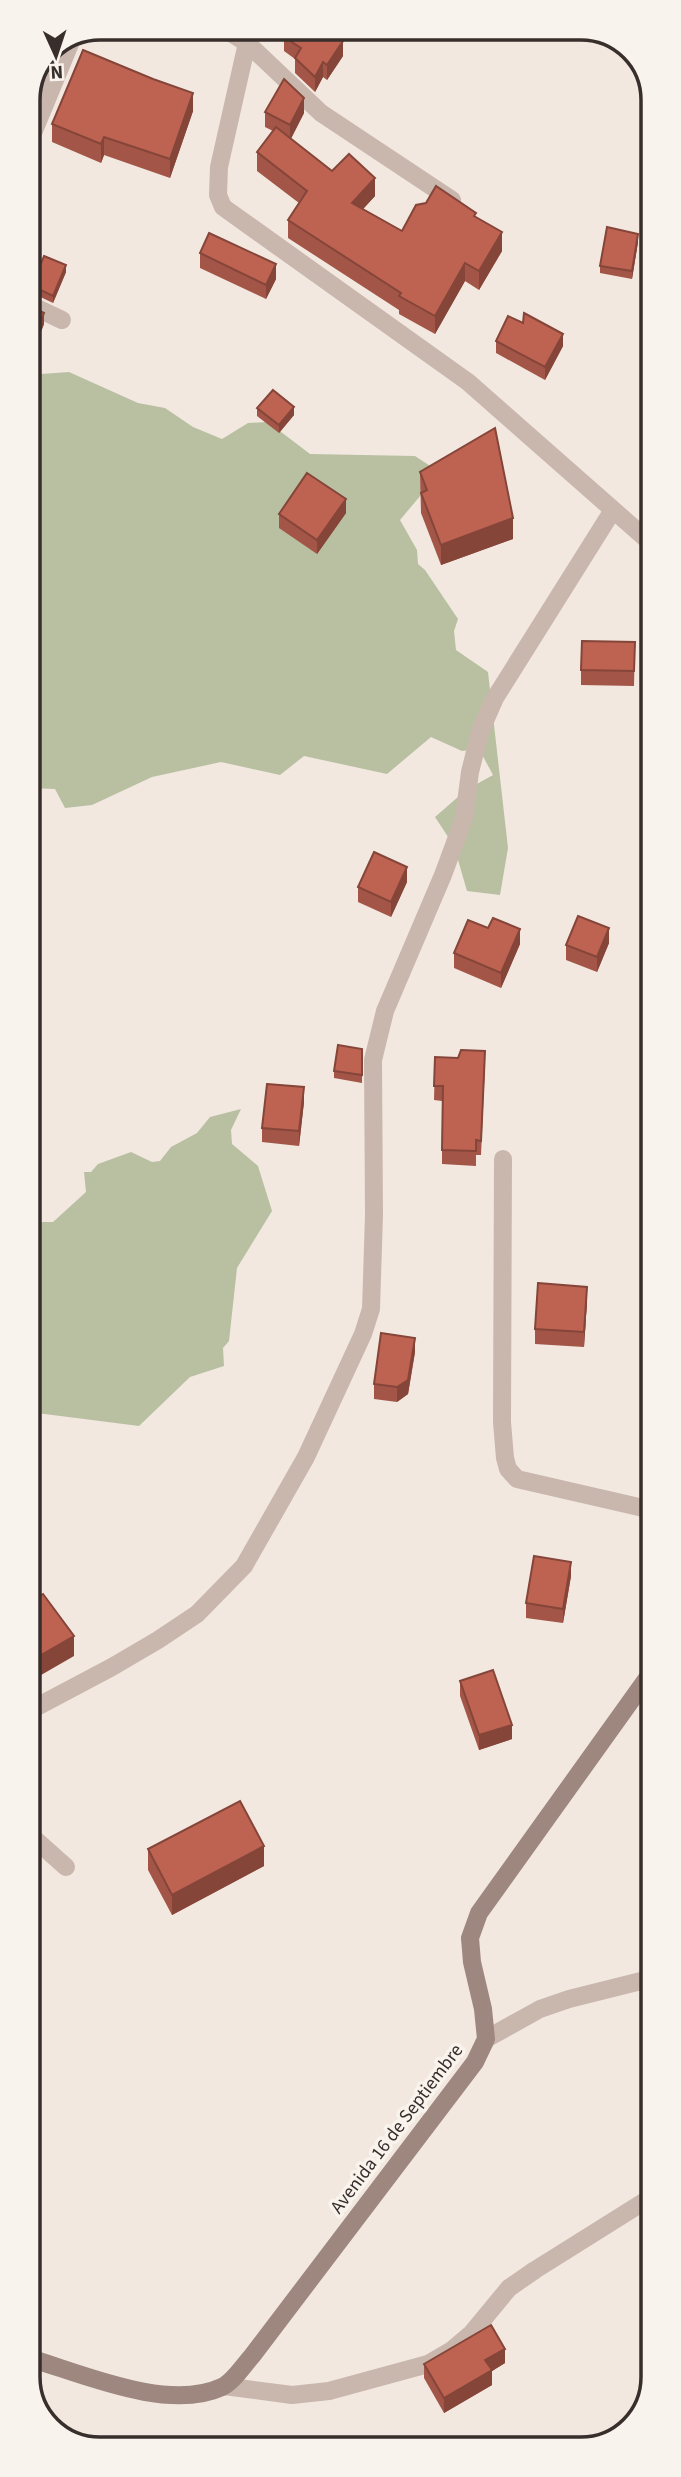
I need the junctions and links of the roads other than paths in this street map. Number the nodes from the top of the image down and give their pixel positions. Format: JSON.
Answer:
{"nodes":[{"id":1,"x":242,"y":40,"type":"edge"},
{"id":2,"x":247,"y":43,"type":"junction"},
{"id":3,"x":68,"y":49,"type":"edge"},
{"id":4,"x":40,"y":116,"type":"edge"},
{"id":5,"x":469,"y":212,"type":"edge"},
{"id":6,"x":40,"y":310,"type":"edge"},
{"id":7,"x":62,"y":320,"type":"dead end"},
{"id":8,"x":613,"y":510,"type":"junction"},
{"id":9,"x":641,"y":534,"type":"edge"},
{"id":10,"x":503,"y":1159,"type":"dead end"},
{"id":11,"x":641,"y":1507,"type":"edge"},
{"id":12,"x":641,"y":1687,"type":"edge"},
{"id":13,"x":40,"y":1705,"type":"edge"},
{"id":14,"x":40,"y":1843,"type":"edge"},
{"id":15,"x":66,"y":1867,"type":"dead end"},
{"id":16,"x":641,"y":1982,"type":"edge"},
{"id":17,"x":486,"y":2039,"type":"junction"},
{"id":18,"x":641,"y":2204,"type":"edge"},
{"id":19,"x":40,"y":2361,"type":"edge"},
{"id":20,"x":224,"y":2386,"type":"junction"}],
"edges":[{"from":1,"to":2,"type":"street"},
{"from":2,"to":5,"type":"street"},
{"from":2,"to":8,"type":"street"},
{"from":3,"to":4,"type":"street"},
{"from":6,"to":7,"type":"street"},
{"from":8,"to":9,"type":"street"},
{"from":8,"to":13,"type":"street"},
{"from":10,"to":11,"type":"street"},
{"from":12,"to":17,"type":"street","name":"Avenida 16 de Septiembre"},
{"from":14,"to":15,"type":"street"},
{"from":16,"to":17,"type":"street"},
{"from":17,"to":20,"type":"street","name":"Avenida 16 de Septiembre"},
{"from":18,"to":20,"type":"street"},
{"from":19,"to":20,"type":"street"}]}
